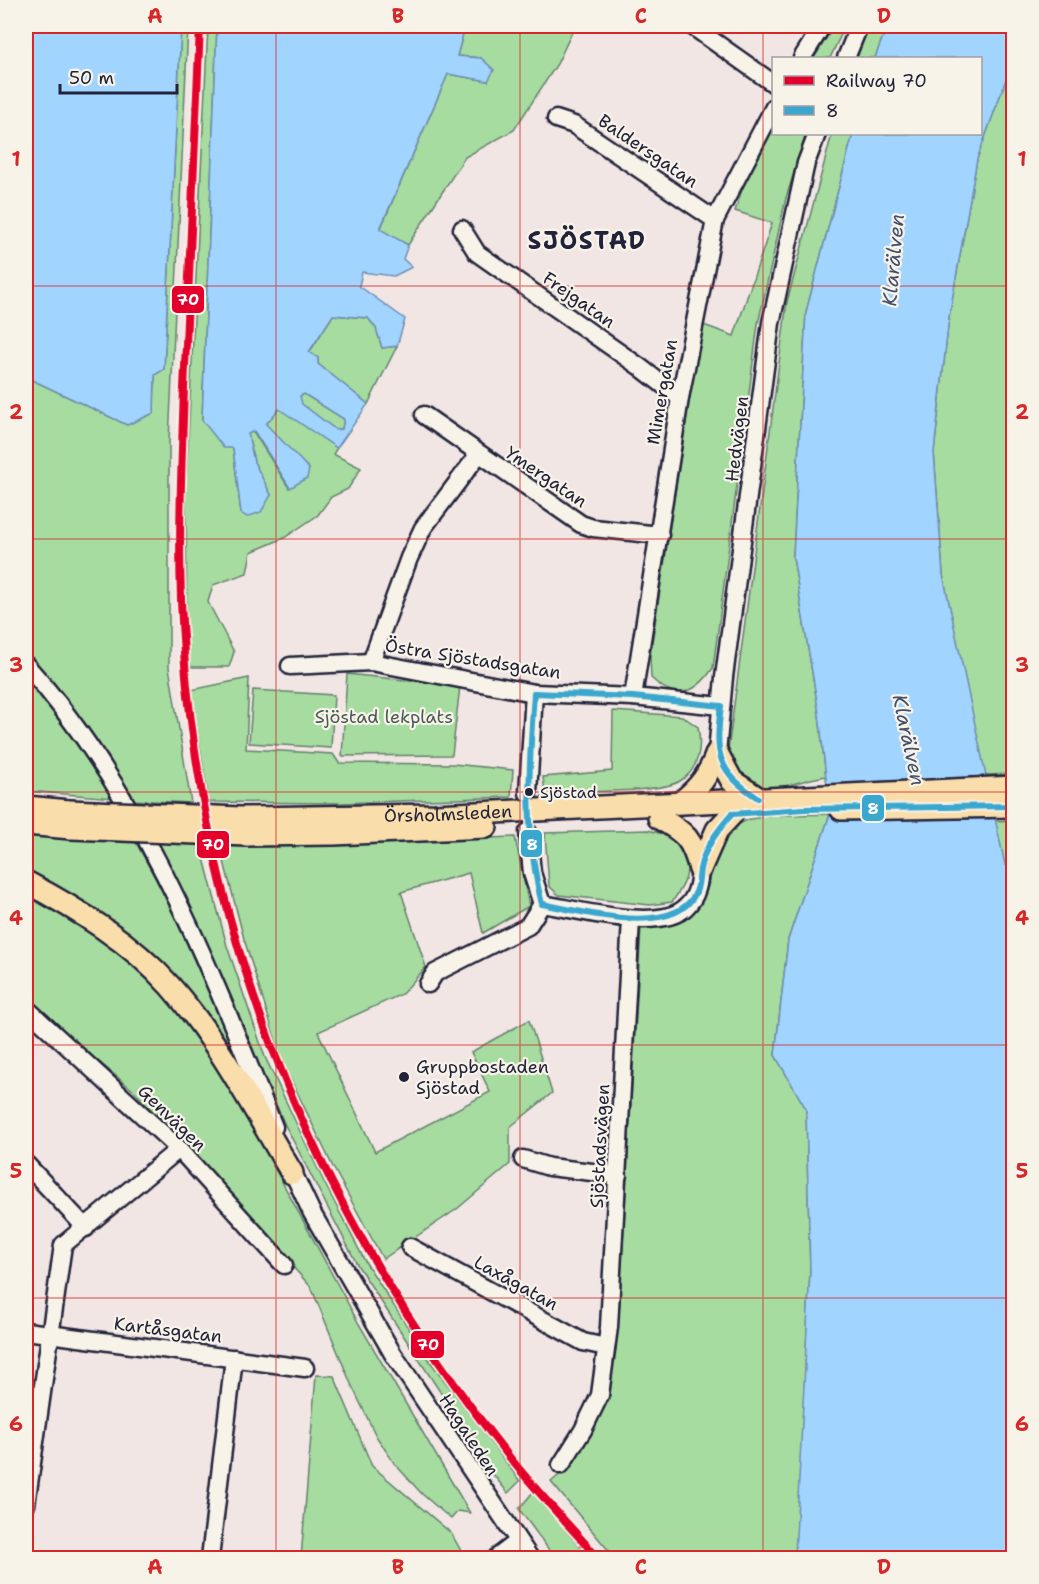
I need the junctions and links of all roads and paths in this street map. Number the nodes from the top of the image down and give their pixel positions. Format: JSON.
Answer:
{"nodes":[{"id":1,"x":692,"y":26,"type":"edge"},
{"id":2,"x":822,"y":26,"type":"edge"},
{"id":3,"x":859,"y":26,"type":"edge"},
{"id":4,"x":803,"y":57,"type":"edge"},
{"id":5,"x":846,"y":57,"type":"edge"},
{"id":6,"x":772,"y":83,"type":"edge"},
{"id":7,"x":772,"y":111,"type":"edge"},
{"id":8,"x":556,"y":119,"type":"dead end"},
{"id":9,"x":817,"y":135,"type":"edge"},
{"id":10,"x":715,"y":220,"type":"junction"},
{"id":11,"x":462,"y":229,"type":"dead end"},
{"id":12,"x":680,"y":398,"type":"junction"},
{"id":13,"x":424,"y":415,"type":"dead end"},
{"id":14,"x":478,"y":455,"type":"junction"},
{"id":15,"x":660,"y":535,"type":"junction"},
{"id":16,"x":371,"y":663,"type":"junction"},
{"id":17,"x":26,"y":665,"type":"edge"},
{"id":18,"x":290,"y":666,"type":"dead end"},
{"id":19,"x":534,"y":693,"type":"junction"},
{"id":20,"x":633,"y":697,"type":"junction"},
{"id":21,"x":721,"y":706,"type":"junction"},
{"id":22,"x":717,"y":753,"type":"junction"},
{"id":23,"x":528,"y":793,"type":"dead end"},
{"id":24,"x":1011,"y":796,"type":"edge"},
{"id":25,"x":758,"y":798,"type":"junction"},
{"id":26,"x":681,"y":802,"type":"junction"},
{"id":27,"x":804,"y":803,"type":"junction"},
{"id":28,"x":26,"y":807,"type":"edge"},
{"id":29,"x":732,"y":814,"type":"junction"},
{"id":30,"x":659,"y":818,"type":"junction"},
{"id":31,"x":70,"y":819,"type":"junction"},
{"id":32,"x":26,"y":824,"type":"edge"},
{"id":33,"x":244,"y":826,"type":"junction"},
{"id":34,"x":528,"y":832,"type":"dead end"},
{"id":35,"x":700,"y":869,"type":"junction"},
{"id":36,"x":26,"y":882,"type":"edge"},
{"id":37,"x":542,"y":904,"type":"junction"},
{"id":38,"x":631,"y":919,"type":"junction"},
{"id":39,"x":428,"y":984,"type":"dead end"},
{"id":40,"x":26,"y":1008,"type":"edge"},
{"id":41,"x":179,"y":1149,"type":"junction"},
{"id":42,"x":524,"y":1158,"type":"dead end"},
{"id":43,"x":26,"y":1164,"type":"edge"},
{"id":44,"x":292,"y":1173,"type":"junction"},
{"id":45,"x":618,"y":1174,"type":"junction"},
{"id":46,"x":86,"y":1228,"type":"junction"},
{"id":47,"x":410,"y":1247,"type":"dead end"},
{"id":48,"x":284,"y":1264,"type":"dead end"},
{"id":49,"x":26,"y":1331,"type":"edge"},
{"id":50,"x":50,"y":1334,"type":"junction"},
{"id":51,"x":606,"y":1347,"type":"junction"},
{"id":52,"x":234,"y":1358,"type":"junction"},
{"id":53,"x":304,"y":1368,"type":"dead end"},
{"id":54,"x":561,"y":1465,"type":"dead end"},
{"id":55,"x":26,"y":1505,"type":"edge"},
{"id":56,"x":517,"y":1542,"type":"junction"},
{"id":57,"x":210,"y":1558,"type":"edge"},
{"id":58,"x":496,"y":1558,"type":"edge"},
{"id":59,"x":530,"y":1558,"type":"edge"}],
"edges":[{"from":1,"to":6,"type":"street"},
{"from":2,"to":4,"type":"street"},
{"from":3,"to":5,"type":"street"},
{"from":7,"to":10,"type":"street","name":"Mimergatan"},
{"from":8,"to":10,"type":"street","name":"Baldersgatan"},
{"from":9,"to":21,"type":"street","name":"Hedvägen"},
{"from":10,"to":12,"type":"street","name":"Mimergatan"},
{"from":11,"to":12,"type":"street","name":"Frejgatan"},
{"from":12,"to":15,"type":"street","name":"Mimergatan"},
{"from":13,"to":14,"type":"street","name":"Ymergatan"},
{"from":14,"to":15,"type":"street","name":"Ymergatan"},
{"from":14,"to":16,"type":"street"},
{"from":15,"to":20,"type":"street","name":"Mimergatan"},
{"from":16,"to":18,"type":"street","name":"Östra Sjöstadsgatan"},
{"from":16,"to":19,"type":"street","name":"Östra Sjöstadsgatan"},
{"from":17,"to":44,"type":"street","name":"Hagaleden"},
{"from":19,"to":20,"type":"street","name":"Östra Sjöstadsgatan"},
{"from":19,"to":23,"type":"street"},
{"from":20,"to":21,"type":"street","name":"Östra Sjöstadsgatan"},
{"from":21,"to":22,"type":"street","name":"Hedvägen"},
{"from":22,"to":25,"type":"main road"},
{"from":22,"to":26,"type":"main road"},
{"from":24,"to":27,"type":"main road","name":"Örsholmsleden"},
{"from":25,"to":26,"type":"main road","name":"Örsholmsleden"},
{"from":25,"to":27,"type":"main road","name":"Örsholmsleden"},
{"from":26,"to":33,"type":"main road","name":"Örsholmsleden"},
{"from":27,"to":29,"type":"main road","name":"Örsholmsleden"},
{"from":28,"to":31,"type":"main road","name":"Örsholmsleden"},
{"from":29,"to":30,"type":"main road","name":"Örsholmsleden"},
{"from":29,"to":35,"type":"main road"},
{"from":30,"to":33,"type":"main road","name":"Örsholmsleden"},
{"from":30,"to":35,"type":"main road"},
{"from":31,"to":32,"type":"main road","name":"Örsholmsleden"},
{"from":31,"to":33,"type":"main road","name":"Örsholmsleden","bridge":true},
{"from":34,"to":37,"type":"street"},
{"from":35,"to":38,"type":"street"},
{"from":36,"to":44,"type":"main road"},
{"from":37,"to":38,"type":"street"},
{"from":37,"to":39,"type":"street"},
{"from":38,"to":45,"type":"street","name":"Sjöstadsvägen"},
{"from":40,"to":41,"type":"street","name":"Genvägen"},
{"from":41,"to":46,"type":"street"},
{"from":41,"to":48,"type":"street","name":"Genvägen"},
{"from":42,"to":45,"type":"street"},
{"from":43,"to":46,"type":"street"},
{"from":44,"to":56,"type":"street","name":"Hagaleden"},
{"from":45,"to":51,"type":"street","name":"Sjöstadsvägen"},
{"from":46,"to":50,"type":"street"},
{"from":47,"to":51,"type":"street","name":"Laxågatan"},
{"from":49,"to":50,"type":"street","name":"Kartåsgatan"},
{"from":50,"to":52,"type":"street","name":"Kartåsgatan"},
{"from":50,"to":55,"type":"street"},
{"from":51,"to":54,"type":"street","name":"Sjöstadsvägen"},
{"from":52,"to":53,"type":"street","name":"Kartåsgatan"},
{"from":52,"to":57,"type":"street"},
{"from":56,"to":58,"type":"street"},
{"from":56,"to":59,"type":"street","name":"Hagaleden"}]}
